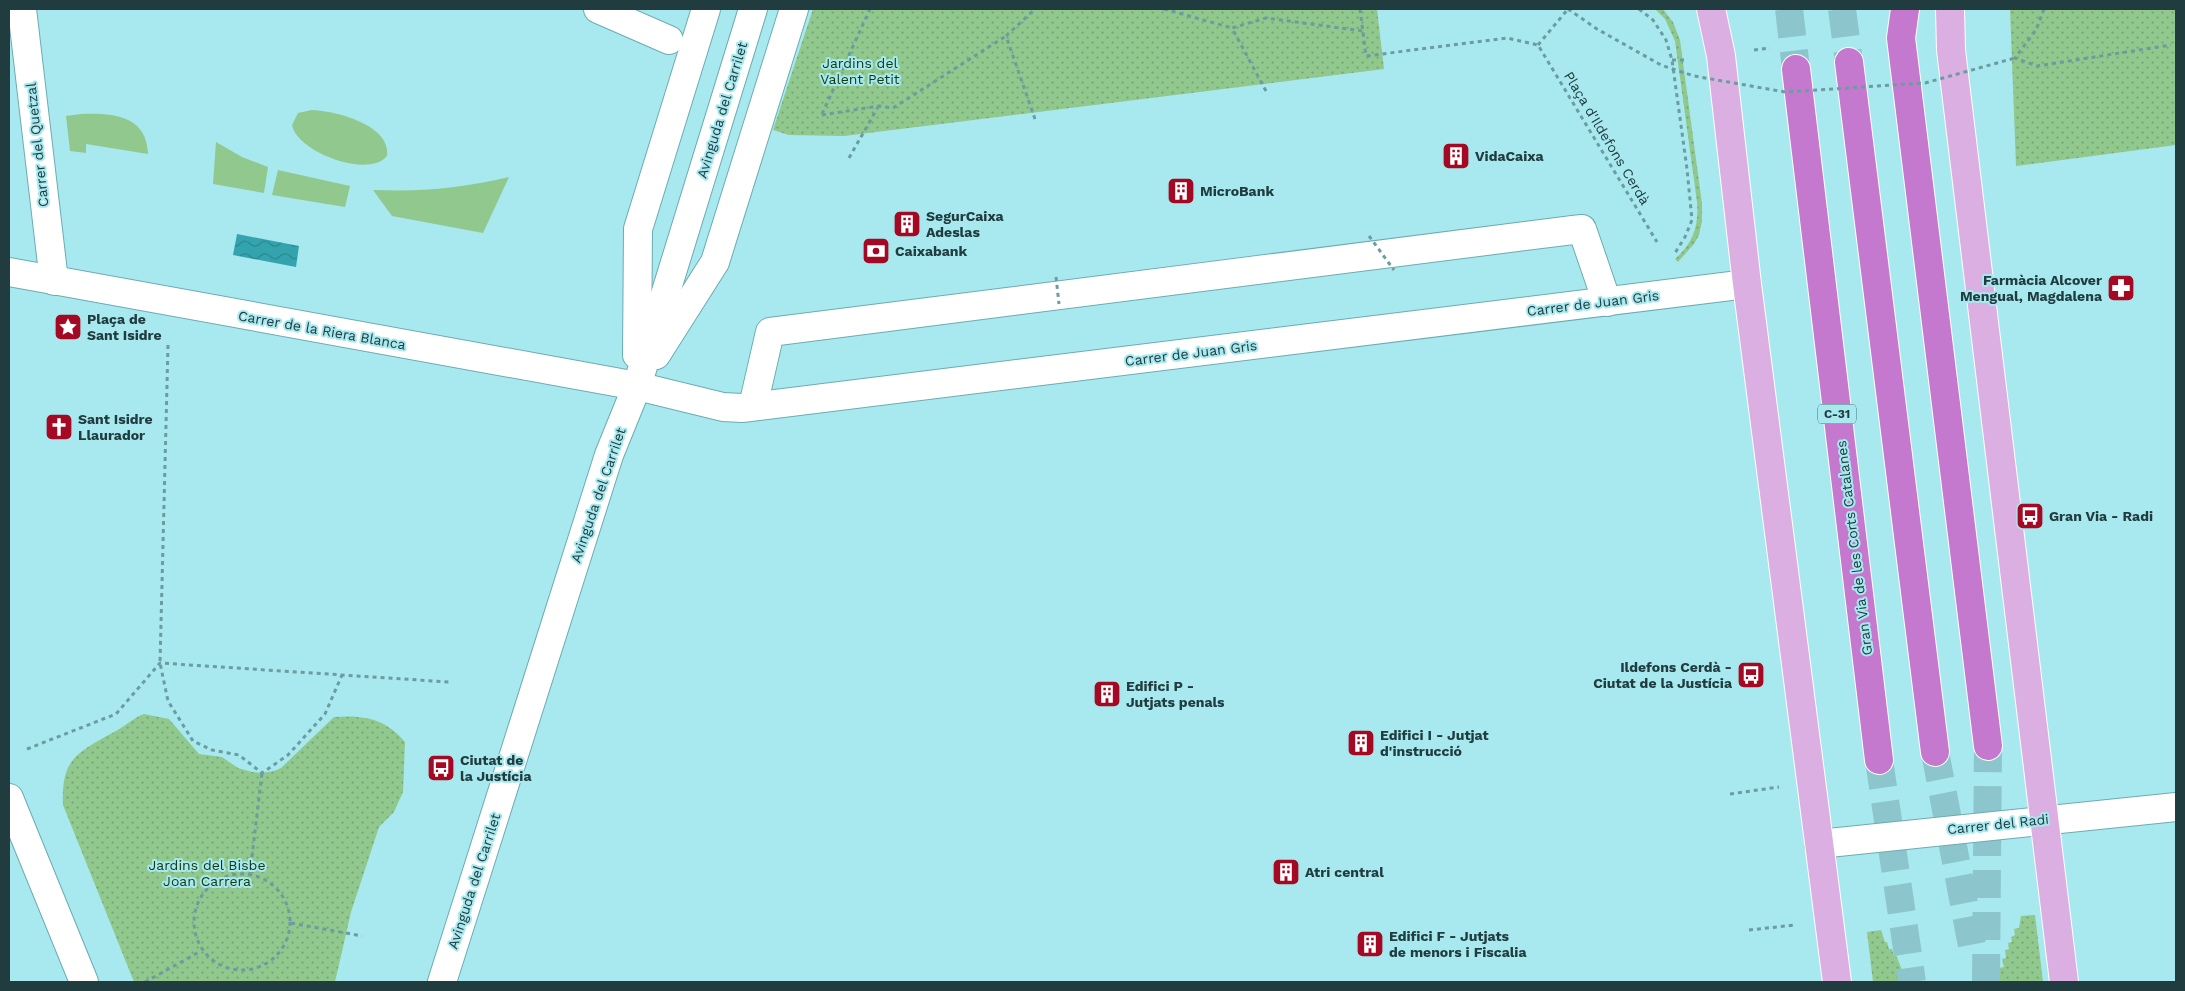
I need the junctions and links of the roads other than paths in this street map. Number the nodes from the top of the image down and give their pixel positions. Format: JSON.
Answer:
{"nodes":[{"id":1,"x":22,"y":9,"type":"edge"},
{"id":2,"x":598,"y":9,"type":"edge"},
{"id":3,"x":706,"y":9,"type":"edge"},
{"id":4,"x":754,"y":9,"type":"edge"},
{"id":5,"x":794,"y":9,"type":"edge"},
{"id":6,"x":1711,"y":9,"type":"edge"},
{"id":7,"x":1905,"y":9,"type":"edge"},
{"id":8,"x":1950,"y":9,"type":"edge"},
{"id":9,"x":669,"y":40,"type":"dead end"},
{"id":10,"x":1849,"y":62,"type":"tunnel mouth"},
{"id":11,"x":1796,"y":69,"type":"tunnel mouth"},
{"id":12,"x":9,"y":272,"type":"edge"},
{"id":13,"x":54,"y":281,"type":"junction"},
{"id":14,"x":1747,"y":284,"type":"junction"},
{"id":15,"x":1607,"y":302,"type":"junction"},
{"id":16,"x":636,"y":386,"type":"junction"},
{"id":17,"x":753,"y":406,"type":"junction"},
{"id":18,"x":1988,"y":746,"type":"tunnel mouth"},
{"id":19,"x":1935,"y":752,"type":"tunnel mouth"},
{"id":20,"x":1879,"y":760,"type":"tunnel mouth"},
{"id":21,"x":9,"y":798,"type":"edge"},
{"id":22,"x":2176,"y":807,"type":"edge"},
{"id":23,"x":2148,"y":810,"type":"junction"},
{"id":24,"x":2046,"y":819,"type":"junction"},
{"id":25,"x":2176,"y":824,"type":"edge"},
{"id":26,"x":1819,"y":844,"type":"junction"},
{"id":27,"x":84,"y":982,"type":"edge"},
{"id":28,"x":442,"y":982,"type":"edge"},
{"id":29,"x":1837,"y":982,"type":"edge"},
{"id":30,"x":2064,"y":982,"type":"edge"}],
"edges":[{"from":1,"to":13,"type":"street","name":"Carrer del Quetzal"},
{"from":2,"to":9,"type":"street"},
{"from":3,"to":16,"type":"street"},
{"from":4,"to":16,"type":"street","name":"Avinguda del Carrilet"},
{"from":5,"to":16,"type":"street"},
{"from":6,"to":14,"type":"main road"},
{"from":7,"to":18,"type":"highway"},
{"from":8,"to":24,"type":"main road"},
{"from":10,"to":19,"type":"highway"},
{"from":11,"to":20,"type":"highway","name":"Gran Via de les Corts Catalanes","number":"C-31"},
{"from":12,"to":13,"type":"street","name":"Carrer de la Riera Blanca"},
{"from":13,"to":16,"type":"street","name":"Carrer de la Riera Blanca"},
{"from":14,"to":15,"type":"street","name":"Carrer de Juan Gris"},
{"from":14,"to":26,"type":"main road"},
{"from":15,"to":17,"type":"street","name":"Carrer de Juan Gris"},
{"from":15,"to":17,"type":"street"},
{"from":16,"to":17,"type":"street","name":"Carrer de Juan Gris"},
{"from":16,"to":28,"type":"street","name":"Avinguda del Carrilet"},
{"from":21,"to":27,"type":"street"},
{"from":22,"to":23,"type":"street","name":"Carrer del Radi"},
{"from":23,"to":24,"type":"street","name":"Carrer del Radi"},
{"from":23,"to":25,"type":"street"},
{"from":24,"to":26,"type":"street","name":"Carrer del Radi"},
{"from":24,"to":30,"type":"main road"},
{"from":26,"to":29,"type":"main road"}]}
